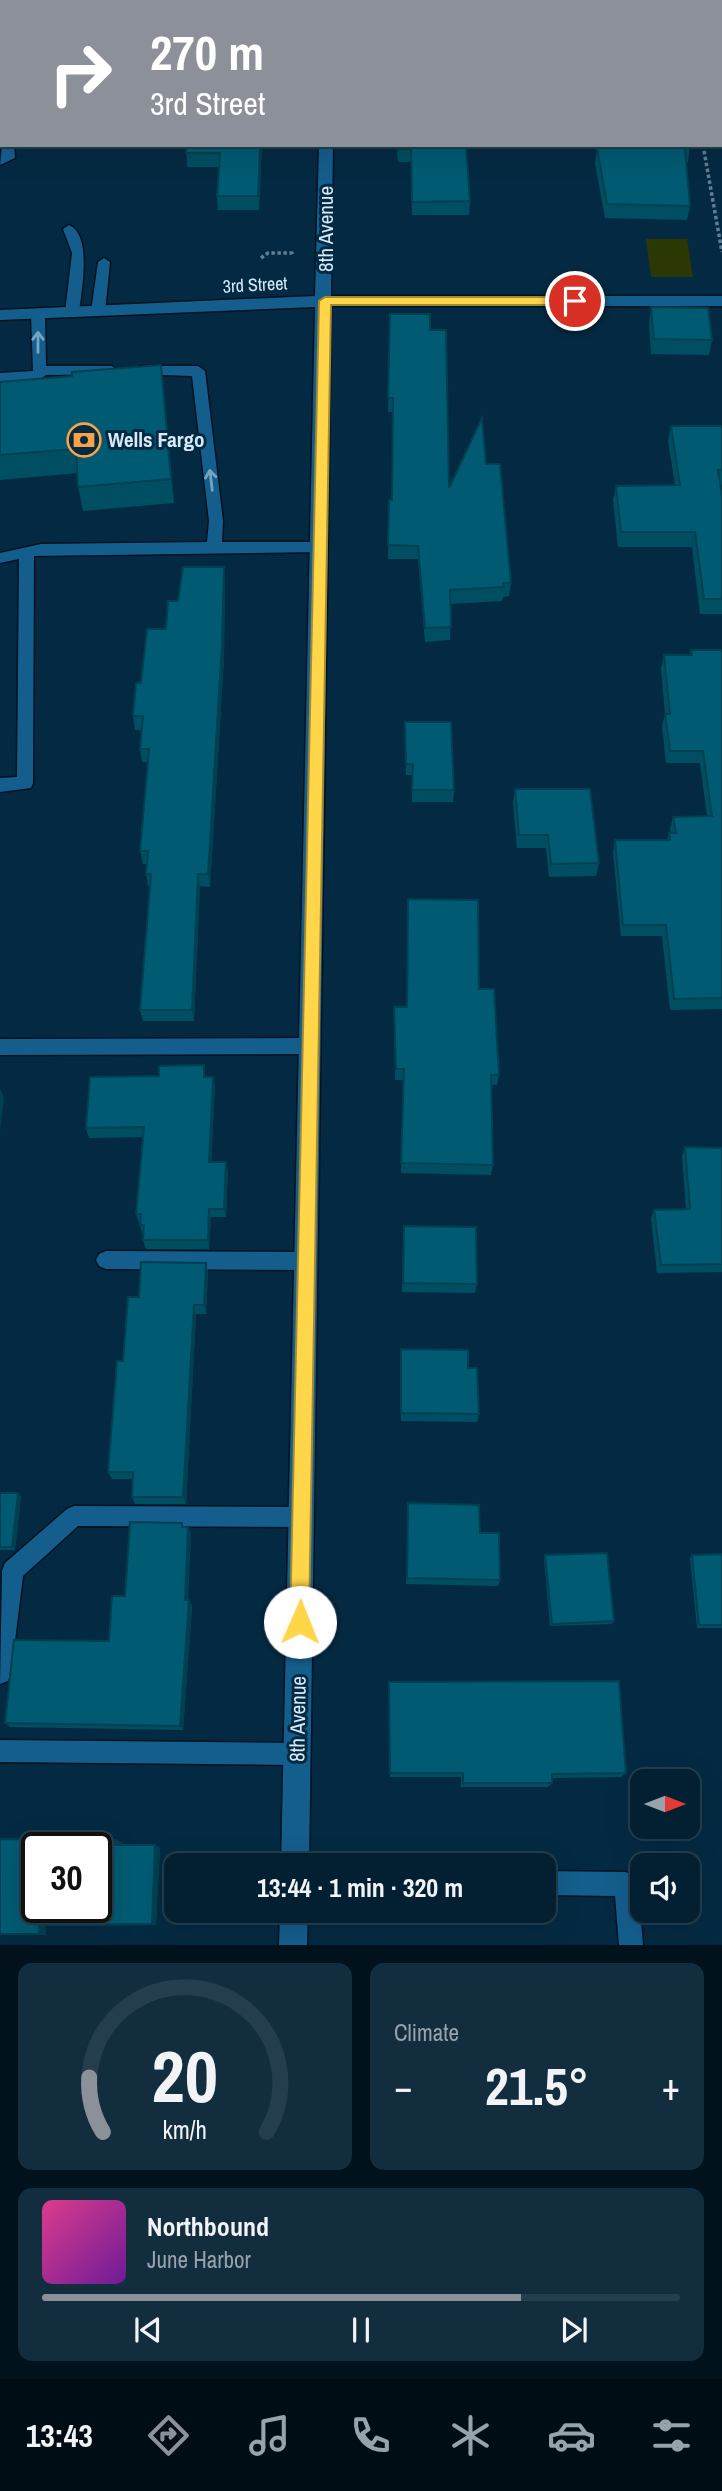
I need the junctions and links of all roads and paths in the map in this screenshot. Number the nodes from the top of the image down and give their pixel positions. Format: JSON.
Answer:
{"nodes":[{"id":1,"x":8,"y":147,"type":"edge"},
{"id":2,"x":326,"y":147,"type":"edge"},
{"id":3,"x":703,"y":147,"type":"edge"},
{"id":4,"x":0,"y":161,"type":"edge"},
{"id":5,"x":69,"y":229,"type":"dead end"},
{"id":6,"x":722,"y":252,"type":"edge"},
{"id":7,"x":261,"y":258,"type":"dead end"},
{"id":8,"x":104,"y":262,"type":"dead end"},
{"id":9,"x":292,"y":264,"type":"dead end"},
{"id":10,"x":325,"y":301,"type":"junction"},
{"id":11,"x":722,"y":301,"type":"edge"},
{"id":12,"x":98,"y":312,"type":"junction"},
{"id":13,"x":72,"y":313,"type":"junction"},
{"id":14,"x":38,"y":314,"type":"junction"},
{"id":15,"x":0,"y":315,"type":"edge"},
{"id":16,"x":39,"y":375,"type":"dead end"},
{"id":17,"x":0,"y":378,"type":"edge"},
{"id":18,"x":320,"y":547,"type":"junction"},
{"id":19,"x":214,"y":548,"type":"junction"},
{"id":20,"x":27,"y":552,"type":"junction"},
{"id":21,"x":0,"y":558,"type":"edge"},
{"id":22,"x":0,"y":785,"type":"edge"},
{"id":23,"x":311,"y":1046,"type":"junction"},
{"id":24,"x":0,"y":1048,"type":"edge"},
{"id":25,"x":106,"y":1260,"type":"dead end"},
{"id":26,"x":306,"y":1261,"type":"junction"},
{"id":27,"x":302,"y":1517,"type":"junction"},
{"id":28,"x":0,"y":1673,"type":"edge"},
{"id":29,"x":0,"y":1751,"type":"edge"},
{"id":30,"x":297,"y":1754,"type":"junction"},
{"id":31,"x":295,"y":1853,"type":"edge"},
{"id":32,"x":556,"y":1883,"type":"edge"},
{"id":33,"x":294,"y":1923,"type":"edge"},
{"id":34,"x":293,"y":1945,"type":"edge"},
{"id":35,"x":631,"y":1945,"type":"edge"}],
"edges":[{"from":1,"to":4,"type":"lane"},
{"from":2,"to":10,"type":"street","name":"8th Avenue"},
{"from":3,"to":6,"type":"path"},
{"from":5,"to":13,"type":"lane"},
{"from":7,"to":9,"type":"path"},
{"from":8,"to":12,"type":"lane"},
{"from":10,"to":11,"type":"street","name":"3rd Street"},
{"from":10,"to":12,"type":"street","name":"3rd Street"},
{"from":10,"to":18,"type":"street","name":"8th Avenue"},
{"from":12,"to":13,"type":"street","name":"3rd Street"},
{"from":13,"to":14,"type":"street","name":"3rd Street"},
{"from":14,"to":15,"type":"street","name":"3rd Street"},
{"from":19,"to":14,"type":"lane","one_way":true},
{"from":16,"to":17,"type":"lane"},
{"from":18,"to":19,"type":"lane"},
{"from":18,"to":23,"type":"street","name":"8th Avenue"},
{"from":19,"to":20,"type":"lane"},
{"from":20,"to":21,"type":"lane"},
{"from":20,"to":22,"type":"lane"},
{"from":23,"to":24,"type":"lane"},
{"from":23,"to":26,"type":"street","name":"8th Avenue"},
{"from":25,"to":26,"type":"lane"},
{"from":26,"to":27,"type":"street","name":"8th Avenue"},
{"from":27,"to":28,"type":"lane"},
{"from":27,"to":30,"type":"street","name":"8th Avenue"},
{"from":29,"to":30,"type":"lane"},
{"from":30,"to":31,"type":"street","name":"8th Avenue"},
{"from":32,"to":35,"type":"lane"},
{"from":33,"to":34,"type":"street"}]}
